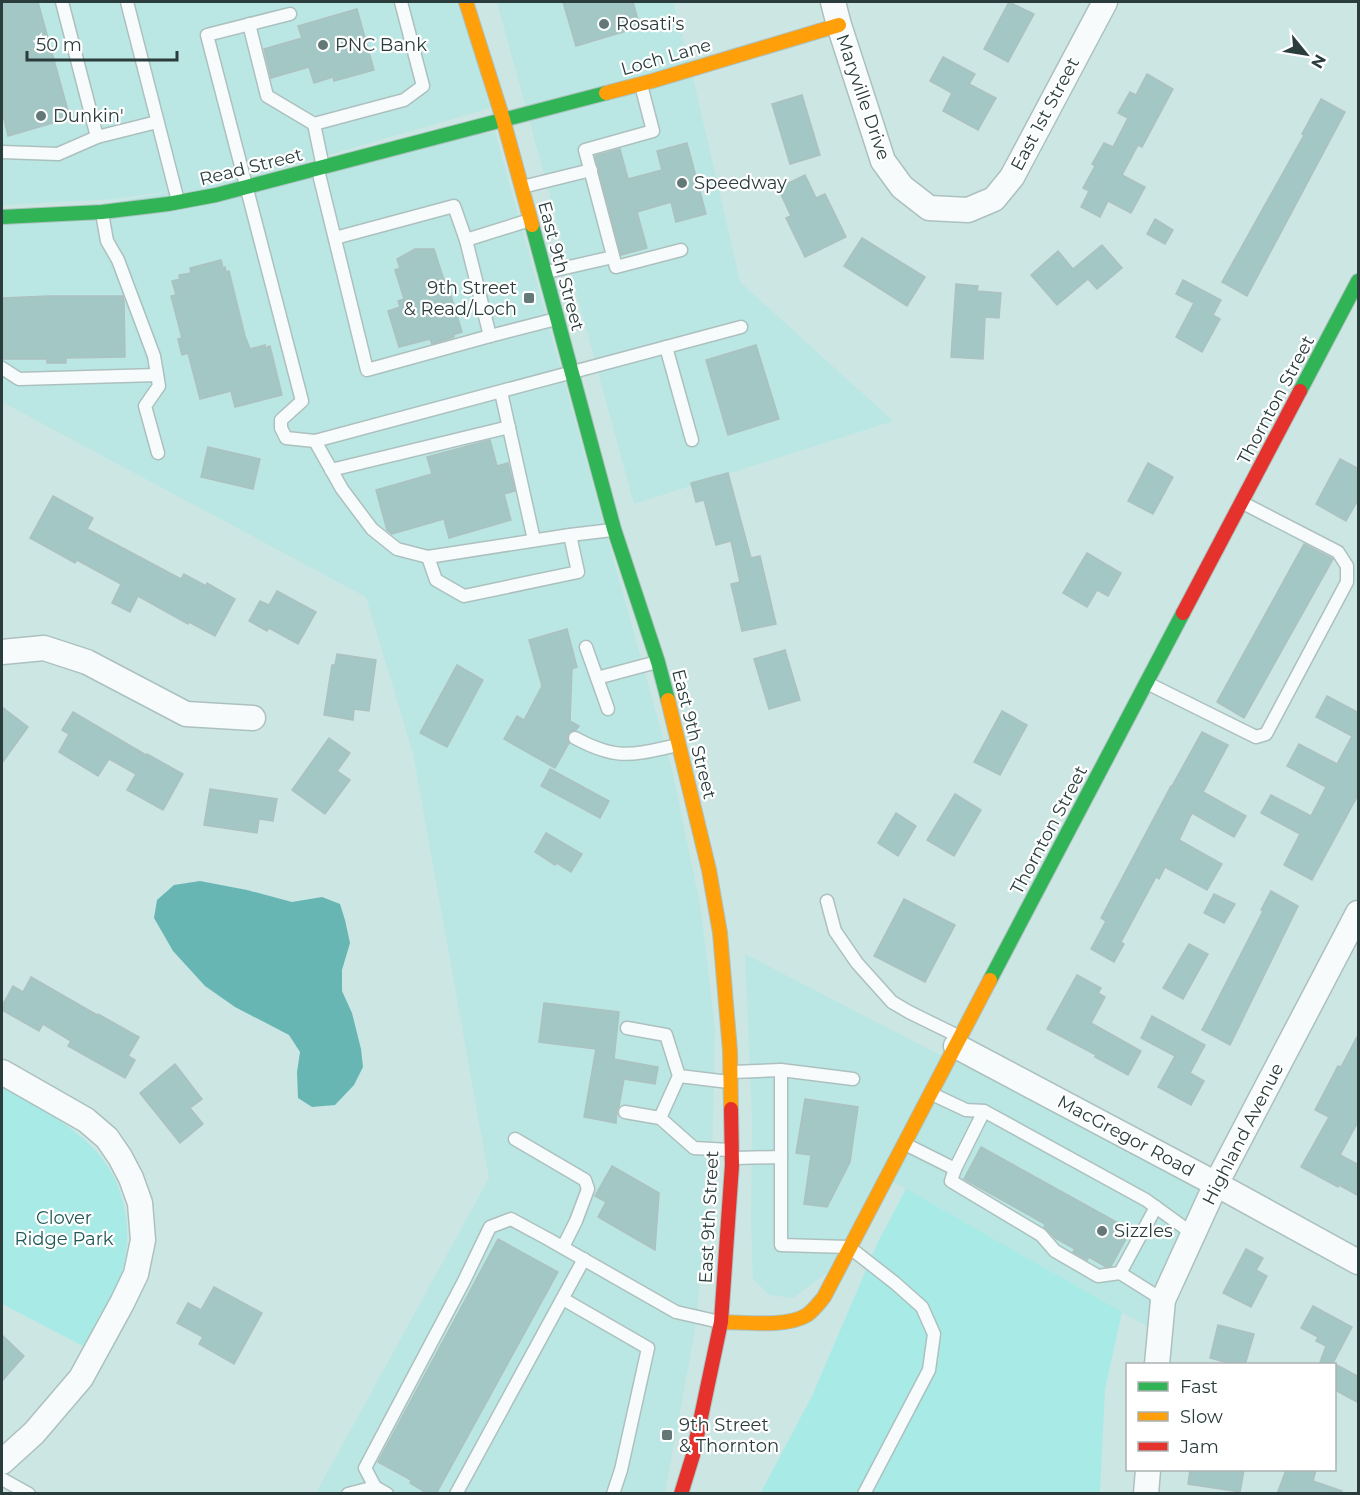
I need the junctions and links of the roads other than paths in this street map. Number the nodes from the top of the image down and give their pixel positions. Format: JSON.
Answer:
{"nodes":[{"id":1,"x":62,"y":2,"type":"edge"},
{"id":2,"x":127,"y":2,"type":"edge"},
{"id":3,"x":401,"y":2,"type":"edge"},
{"id":4,"x":466,"y":2,"type":"edge"},
{"id":5,"x":833,"y":2,"type":"edge"},
{"id":6,"x":1105,"y":2,"type":"edge"},
{"id":7,"x":290,"y":14,"type":"dead end"},
{"id":8,"x":249,"y":24,"type":"junction"},
{"id":9,"x":839,"y":26,"type":"junction"},
{"id":10,"x":641,"y":84,"type":"junction"},
{"id":11,"x":503,"y":119,"type":"junction"},
{"id":12,"x":158,"y":122,"type":"junction"},
{"id":13,"x":314,"y":124,"type":"junction"},
{"id":14,"x":97,"y":137,"type":"junction"},
{"id":15,"x":2,"y":152,"type":"edge"},
{"id":16,"x":321,"y":168,"type":"junction"},
{"id":17,"x":591,"y":170,"type":"junction"},
{"id":18,"x":521,"y":187,"type":"junction"},
{"id":19,"x":246,"y":188,"type":"junction"},
{"id":20,"x":178,"y":202,"type":"junction"},
{"id":21,"x":968,"y":210,"type":"joint"},
{"id":22,"x":102,"y":212,"type":"junction"},
{"id":23,"x":2,"y":217,"type":"edge"},
{"id":24,"x":530,"y":220,"type":"junction"},
{"id":25,"x":335,"y":238,"type":"junction"},
{"id":26,"x":466,"y":240,"type":"junction"},
{"id":27,"x":681,"y":250,"type":"dead end"},
{"id":28,"x":613,"y":257,"type":"junction"},
{"id":29,"x":544,"y":272,"type":"junction"},
{"id":30,"x":1358,"y":283,"type":"edge"},
{"id":31,"x":557,"y":319,"type":"junction"},
{"id":32,"x":741,"y":327,"type":"dead end"},
{"id":33,"x":490,"y":336,"type":"junction"},
{"id":34,"x":666,"y":347,"type":"junction"},
{"id":35,"x":2,"y":368,"type":"edge"},
{"id":36,"x":571,"y":373,"type":"junction"},
{"id":37,"x":157,"y":375,"type":"junction"},
{"id":38,"x":501,"y":392,"type":"junction"},
{"id":39,"x":509,"y":427,"type":"junction"},
{"id":40,"x":692,"y":440,"type":"dead end"},
{"id":41,"x":315,"y":441,"type":"junction"},
{"id":42,"x":158,"y":453,"type":"dead end"},
{"id":43,"x":331,"y":470,"type":"junction"},
{"id":44,"x":1242,"y":503,"type":"junction"},
{"id":45,"x":614,"y":530,"type":"junction"},
{"id":46,"x":570,"y":535,"type":"junction"},
{"id":47,"x":534,"y":540,"type":"junction"},
{"id":48,"x":428,"y":557,"type":"junction"},
{"id":49,"x":586,"y":647,"type":"dead end"},
{"id":50,"x":2,"y":652,"type":"edge"},
{"id":51,"x":658,"y":662,"type":"junction"},
{"id":52,"x":597,"y":678,"type":"junction"},
{"id":53,"x":1147,"y":682,"type":"junction"},
{"id":54,"x":608,"y":708,"type":"dead end"},
{"id":55,"x":253,"y":718,"type":"dead end"},
{"id":56,"x":575,"y":738,"type":"dead end"},
{"id":57,"x":679,"y":745,"type":"junction"},
{"id":58,"x":827,"y":901,"type":"dead end"},
{"id":59,"x":1359,"y":913,"type":"edge"},
{"id":60,"x":627,"y":1028,"type":"dead end"},
{"id":61,"x":959,"y":1042,"type":"junction"},
{"id":62,"x":781,"y":1070,"type":"junction"},
{"id":63,"x":2,"y":1072,"type":"edge"},
{"id":64,"x":679,"y":1076,"type":"junction"},
{"id":65,"x":730,"y":1077,"type":"junction"},
{"id":66,"x":853,"y":1079,"type":"dead end"},
{"id":67,"x":932,"y":1093,"type":"junction"},
{"id":68,"x":984,"y":1111,"type":"junction"},
{"id":69,"x":626,"y":1112,"type":"dead end"},
{"id":70,"x":660,"y":1119,"type":"junction"},
{"id":71,"x":515,"y":1139,"type":"dead end"},
{"id":72,"x":905,"y":1144,"type":"junction"},
{"id":73,"x":732,"y":1154,"type":"junction"},
{"id":74,"x":781,"y":1157,"type":"junction"},
{"id":75,"x":955,"y":1169,"type":"junction"},
{"id":76,"x":1216,"y":1184,"type":"junction"},
{"id":77,"x":1156,"y":1207,"type":"junction"},
{"id":78,"x":1193,"y":1234,"type":"junction"},
{"id":79,"x":562,"y":1247,"type":"junction"},
{"id":80,"x":849,"y":1247,"type":"junction"},
{"id":81,"x":584,"y":1259,"type":"junction"},
{"id":82,"x":1359,"y":1262,"type":"edge"},
{"id":83,"x":1120,"y":1273,"type":"junction"},
{"id":84,"x":562,"y":1299,"type":"junction"},
{"id":85,"x":1162,"y":1300,"type":"junction"},
{"id":86,"x":721,"y":1322,"type":"junction"},
{"id":87,"x":1157,"y":1363,"type":"edge"},
{"id":88,"x":2,"y":1462,"type":"edge"},
{"id":89,"x":1148,"y":1471,"type":"edge"},
{"id":90,"x":2,"y":1479,"type":"edge"},
{"id":91,"x":375,"y":1487,"type":"junction"},
{"id":92,"x":29,"y":1494,"type":"edge"},
{"id":93,"x":348,"y":1494,"type":"edge"},
{"id":94,"x":387,"y":1494,"type":"edge"},
{"id":95,"x":456,"y":1494,"type":"edge"},
{"id":96,"x":613,"y":1494,"type":"edge"},
{"id":97,"x":681,"y":1494,"type":"edge"},
{"id":98,"x":864,"y":1494,"type":"edge"},
{"id":99,"x":1146,"y":1494,"type":"edge"}],
"edges":[{"from":1,"to":14,"type":"lane"},
{"from":2,"to":12,"type":"lane"},
{"from":3,"to":13,"type":"lane"},
{"from":4,"to":11,"type":"street","name":"East 9th Street"},
{"from":5,"to":9,"type":"street","name":"Maryville Drive"},
{"from":6,"to":21,"type":"street","name":"East 1st Street"},
{"from":7,"to":8,"type":"lane"},
{"from":8,"to":13,"type":"lane"},
{"from":8,"to":19,"type":"lane"},
{"from":9,"to":10,"type":"street","name":"Loch Lane"},
{"from":9,"to":21,"type":"street","name":"Maryville Drive"},
{"from":10,"to":11,"type":"street","name":"Loch Lane"},
{"from":10,"to":17,"type":"lane"},
{"from":11,"to":16,"type":"street","name":"Read Street"},
{"from":11,"to":18,"type":"street","name":"East 9th Street"},
{"from":12,"to":14,"type":"lane"},
{"from":12,"to":20,"type":"lane"},
{"from":13,"to":16,"type":"lane"},
{"from":14,"to":15,"type":"lane"},
{"from":16,"to":19,"type":"street","name":"Read Street"},
{"from":16,"to":25,"type":"lane"},
{"from":17,"to":18,"type":"lane"},
{"from":17,"to":28,"type":"lane"},
{"from":18,"to":24,"type":"street","name":"East 9th Street"},
{"from":19,"to":20,"type":"street","name":"Read Street"},
{"from":19,"to":41,"type":"lane"},
{"from":20,"to":22,"type":"street","name":"Read Street"},
{"from":22,"to":23,"type":"street","name":"Read Street"},
{"from":22,"to":37,"type":"lane"},
{"from":24,"to":26,"type":"lane"},
{"from":24,"to":29,"type":"street","name":"East 9th Street"},
{"from":25,"to":26,"type":"lane"},
{"from":25,"to":33,"type":"lane"},
{"from":26,"to":33,"type":"lane"},
{"from":27,"to":28,"type":"lane"},
{"from":28,"to":29,"type":"lane"},
{"from":29,"to":31,"type":"street","name":"East 9th Street"},
{"from":30,"to":44,"type":"street","name":"Thornton Street"},
{"from":31,"to":33,"type":"lane"},
{"from":31,"to":36,"type":"street","name":"East 9th Street"},
{"from":32,"to":34,"type":"lane"},
{"from":34,"to":36,"type":"lane"},
{"from":34,"to":40,"type":"lane"},
{"from":35,"to":37,"type":"lane"},
{"from":36,"to":38,"type":"lane"},
{"from":36,"to":45,"type":"street","name":"East 9th Street"},
{"from":37,"to":42,"type":"lane"},
{"from":38,"to":39,"type":"lane"},
{"from":38,"to":41,"type":"lane"},
{"from":39,"to":43,"type":"lane"},
{"from":39,"to":47,"type":"lane"},
{"from":41,"to":43,"type":"lane"},
{"from":43,"to":48,"type":"lane"},
{"from":44,"to":53,"type":"street","name":"Thornton Street"},
{"from":44,"to":53,"type":"lane"},
{"from":45,"to":46,"type":"lane"},
{"from":45,"to":51,"type":"street","name":"East 9th Street"},
{"from":46,"to":47,"type":"lane"},
{"from":46,"to":48,"type":"lane"},
{"from":47,"to":48,"type":"lane"},
{"from":49,"to":52,"type":"lane"},
{"from":50,"to":55,"type":"street"},
{"from":51,"to":52,"type":"lane"},
{"from":51,"to":57,"type":"street","name":"East 9th Street"},
{"from":52,"to":54,"type":"lane"},
{"from":53,"to":61,"type":"street","name":"Thornton Street"},
{"from":56,"to":57,"type":"lane"},
{"from":57,"to":65,"type":"street","name":"East 9th Street"},
{"from":58,"to":61,"type":"lane"},
{"from":59,"to":76,"type":"street","name":"Highland Avenue"},
{"from":60,"to":64,"type":"lane"},
{"from":61,"to":67,"type":"street","name":"Thornton Street"},
{"from":61,"to":76,"type":"street","name":"MacGregor Road"},
{"from":62,"to":65,"type":"lane"},
{"from":62,"to":66,"type":"lane"},
{"from":62,"to":74,"type":"lane"},
{"from":63,"to":88,"type":"street"},
{"from":64,"to":65,"type":"lane"},
{"from":64,"to":70,"type":"lane"},
{"from":65,"to":73,"type":"street","name":"East 9th Street"},
{"from":67,"to":68,"type":"lane"},
{"from":67,"to":72,"type":"street","name":"Thornton Street"},
{"from":68,"to":75,"type":"lane"},
{"from":68,"to":77,"type":"lane"},
{"from":69,"to":70,"type":"lane"},
{"from":70,"to":73,"type":"lane"},
{"from":71,"to":79,"type":"lane"},
{"from":72,"to":75,"type":"lane"},
{"from":72,"to":80,"type":"street","name":"Thornton Street"},
{"from":73,"to":74,"type":"lane"},
{"from":73,"to":86,"type":"street","name":"East 9th Street"},
{"from":74,"to":80,"type":"lane"},
{"from":75,"to":83,"type":"lane"},
{"from":76,"to":78,"type":"street","name":"Highland Avenue"},
{"from":76,"to":82,"type":"street","name":"MacGregor Road"},
{"from":77,"to":78,"type":"lane"},
{"from":77,"to":83,"type":"lane"},
{"from":78,"to":85,"type":"street","name":"Highland Avenue"},
{"from":79,"to":81,"type":"lane"},
{"from":79,"to":91,"type":"lane"},
{"from":80,"to":86,"type":"street","name":"Thornton Street"},
{"from":80,"to":98,"type":"lane"},
{"from":81,"to":84,"type":"lane"},
{"from":81,"to":86,"type":"lane"},
{"from":83,"to":85,"type":"lane"},
{"from":84,"to":95,"type":"lane"},
{"from":84,"to":96,"type":"lane"},
{"from":85,"to":87,"type":"street","name":"Highland Avenue"},
{"from":86,"to":97,"type":"street","name":"East 9th Street"},
{"from":89,"to":99,"type":"street"},
{"from":90,"to":92,"type":"lane"},
{"from":91,"to":93,"type":"lane"},
{"from":91,"to":94,"type":"lane"}]}
